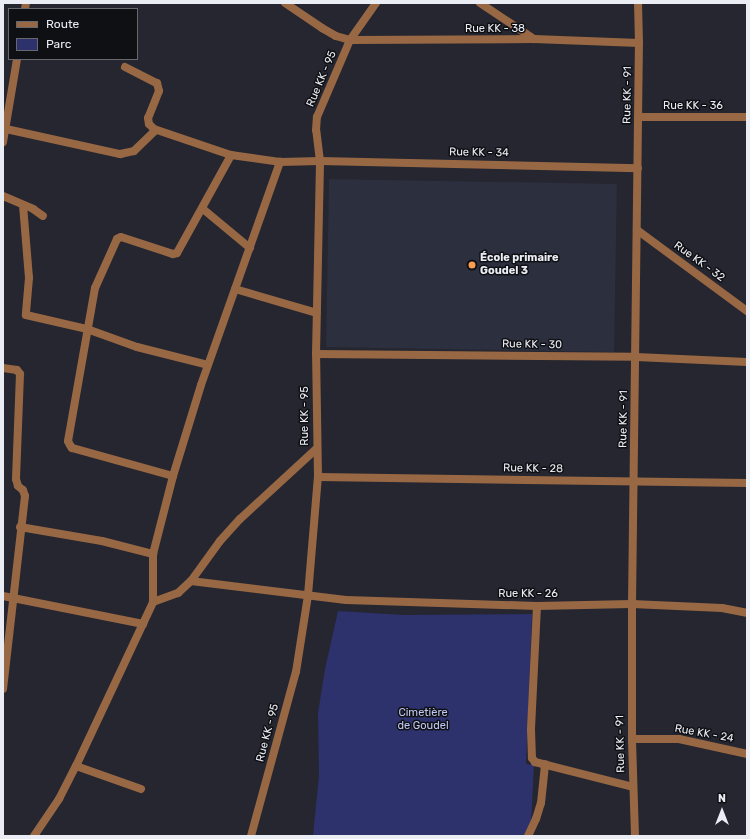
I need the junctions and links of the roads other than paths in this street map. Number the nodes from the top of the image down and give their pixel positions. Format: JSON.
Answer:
{"nodes":[{"id":1,"x":285,"y":3,"type":"edge"},
{"id":2,"x":376,"y":3,"type":"edge"},
{"id":3,"x":480,"y":3,"type":"edge"},
{"id":4,"x":638,"y":3,"type":"edge"},
{"id":5,"x":534,"y":39,"type":"junction"},
{"id":6,"x":350,"y":40,"type":"junction"},
{"id":7,"x":639,"y":43,"type":"junction"},
{"id":8,"x":17,"y":60,"type":"edge"},
{"id":9,"x":125,"y":67,"type":"dead end"},
{"id":10,"x":638,"y":117,"type":"junction"},
{"id":11,"x":747,"y":117,"type":"edge"},
{"id":12,"x":6,"y":130,"type":"junction"},
{"id":13,"x":156,"y":130,"type":"junction"},
{"id":14,"x":3,"y":142,"type":"edge"},
{"id":15,"x":231,"y":155,"type":"junction"},
{"id":16,"x":320,"y":161,"type":"junction"},
{"id":17,"x":280,"y":162,"type":"junction"},
{"id":18,"x":638,"y":168,"type":"junction"},
{"id":19,"x":3,"y":196,"type":"edge"},
{"id":20,"x":23,"y":205,"type":"junction"},
{"id":21,"x":203,"y":209,"type":"junction"},
{"id":22,"x":43,"y":216,"type":"dead end"},
{"id":23,"x":637,"y":230,"type":"junction"},
{"id":24,"x":250,"y":248,"type":"junction"},
{"id":25,"x":235,"y":289,"type":"junction"},
{"id":26,"x":747,"y":311,"type":"edge"},
{"id":27,"x":317,"y":313,"type":"junction"},
{"id":28,"x":87,"y":329,"type":"junction"},
{"id":29,"x":316,"y":354,"type":"junction"},
{"id":30,"x":636,"y":357,"type":"junction"},
{"id":31,"x":747,"y":362,"type":"edge"},
{"id":32,"x":208,"y":365,"type":"junction"},
{"id":33,"x":3,"y":368,"type":"edge"},
{"id":34,"x":316,"y":449,"type":"junction"},
{"id":35,"x":173,"y":476,"type":"junction"},
{"id":36,"x":318,"y":477,"type":"junction"},
{"id":37,"x":634,"y":482,"type":"junction"},
{"id":38,"x":747,"y":483,"type":"edge"},
{"id":39,"x":20,"y":527,"type":"junction"},
{"id":40,"x":154,"y":554,"type":"junction"},
{"id":41,"x":191,"y":581,"type":"junction"},
{"id":42,"x":308,"y":595,"type":"junction"},
{"id":43,"x":3,"y":596,"type":"edge"},
{"id":44,"x":14,"y":598,"type":"junction"},
{"id":45,"x":154,"y":602,"type":"junction"},
{"id":46,"x":632,"y":604,"type":"junction"},
{"id":47,"x":537,"y":606,"type":"junction"},
{"id":48,"x":747,"y":613,"type":"edge"},
{"id":49,"x":142,"y":624,"type":"junction"},
{"id":50,"x":3,"y":689,"type":"edge"},
{"id":51,"x":632,"y":739,"type":"junction"},
{"id":52,"x":747,"y":754,"type":"edge"},
{"id":53,"x":545,"y":764,"type":"junction"},
{"id":54,"x":76,"y":766,"type":"junction"},
{"id":55,"x":633,"y":787,"type":"junction"},
{"id":56,"x":141,"y":789,"type":"dead end"},
{"id":57,"x":34,"y":836,"type":"edge"},
{"id":58,"x":251,"y":836,"type":"edge"},
{"id":59,"x":528,"y":836,"type":"edge"},
{"id":60,"x":635,"y":836,"type":"edge"}],
"edges":[{"from":1,"to":6,"type":"street","name":"Rue KK - 38"},
{"from":2,"to":6,"type":"street","name":"Rue KK - 95"},
{"from":3,"to":5,"type":"street"},
{"from":4,"to":7,"type":"street","name":"Rue KK - 91"},
{"from":5,"to":6,"type":"street","name":"Rue KK - 38"},
{"from":5,"to":7,"type":"street","name":"Rue KK - 38"},
{"from":6,"to":16,"type":"street","name":"Rue KK - 95"},
{"from":7,"to":10,"type":"street","name":"Rue KK - 91"},
{"from":8,"to":12,"type":"street"},
{"from":9,"to":13,"type":"street"},
{"from":10,"to":11,"type":"street","name":"Rue KK - 36"},
{"from":10,"to":18,"type":"street","name":"Rue KK - 91"},
{"from":12,"to":13,"type":"street"},
{"from":12,"to":14,"type":"street"},
{"from":13,"to":15,"type":"street","name":"Rue KK - 34"},
{"from":15,"to":17,"type":"street","name":"Rue KK - 34"},
{"from":15,"to":21,"type":"street"},
{"from":16,"to":17,"type":"street","name":"Rue KK - 34"},
{"from":16,"to":18,"type":"street","name":"Rue KK - 34"},
{"from":16,"to":27,"type":"street","name":"Rue KK - 95"},
{"from":17,"to":24,"type":"street"},
{"from":18,"to":23,"type":"street","name":"Rue KK - 91"},
{"from":19,"to":20,"type":"street"},
{"from":20,"to":22,"type":"street"},
{"from":20,"to":28,"type":"street"},
{"from":21,"to":24,"type":"street"},
{"from":21,"to":28,"type":"street"},
{"from":23,"to":26,"type":"street","name":"Rue KK - 32"},
{"from":23,"to":30,"type":"street","name":"Rue KK - 91"},
{"from":24,"to":25,"type":"street"},
{"from":25,"to":27,"type":"street"},
{"from":25,"to":32,"type":"street"},
{"from":27,"to":29,"type":"street","name":"Rue KK - 95"},
{"from":28,"to":32,"type":"street"},
{"from":28,"to":35,"type":"street"},
{"from":29,"to":30,"type":"street","name":"Rue KK - 30"},
{"from":29,"to":34,"type":"street","name":"Rue KK - 95"},
{"from":30,"to":31,"type":"street","name":"Rue KK - 30"},
{"from":30,"to":37,"type":"street","name":"Rue KK - 91"},
{"from":32,"to":35,"type":"street"},
{"from":33,"to":39,"type":"street"},
{"from":34,"to":36,"type":"street","name":"Rue KK - 95"},
{"from":34,"to":41,"type":"street"},
{"from":35,"to":40,"type":"street"},
{"from":36,"to":37,"type":"street","name":"Rue KK - 28"},
{"from":36,"to":42,"type":"street","name":"Rue KK - 95"},
{"from":37,"to":38,"type":"street","name":"Rue KK - 28"},
{"from":37,"to":46,"type":"street","name":"Rue KK - 91"},
{"from":39,"to":40,"type":"street"},
{"from":39,"to":44,"type":"street"},
{"from":40,"to":45,"type":"street"},
{"from":41,"to":42,"type":"street","name":"Rue KK - 26"},
{"from":41,"to":45,"type":"street"},
{"from":42,"to":47,"type":"street","name":"Rue KK - 26"},
{"from":42,"to":58,"type":"street","name":"Rue KK - 95"},
{"from":43,"to":44,"type":"street"},
{"from":44,"to":49,"type":"street"},
{"from":44,"to":50,"type":"street"},
{"from":45,"to":49,"type":"street"},
{"from":46,"to":47,"type":"street","name":"Rue KK - 26"},
{"from":46,"to":48,"type":"street","name":"Rue KK - 26"},
{"from":46,"to":51,"type":"street","name":"Rue KK - 91"},
{"from":47,"to":53,"type":"street"},
{"from":49,"to":54,"type":"street"},
{"from":51,"to":52,"type":"street","name":"Rue KK - 24"},
{"from":51,"to":55,"type":"street","name":"Rue KK - 91"},
{"from":53,"to":55,"type":"street"},
{"from":53,"to":59,"type":"street"},
{"from":54,"to":56,"type":"street"},
{"from":54,"to":57,"type":"street"},
{"from":55,"to":60,"type":"street","name":"Rue KK - 91"}]}
